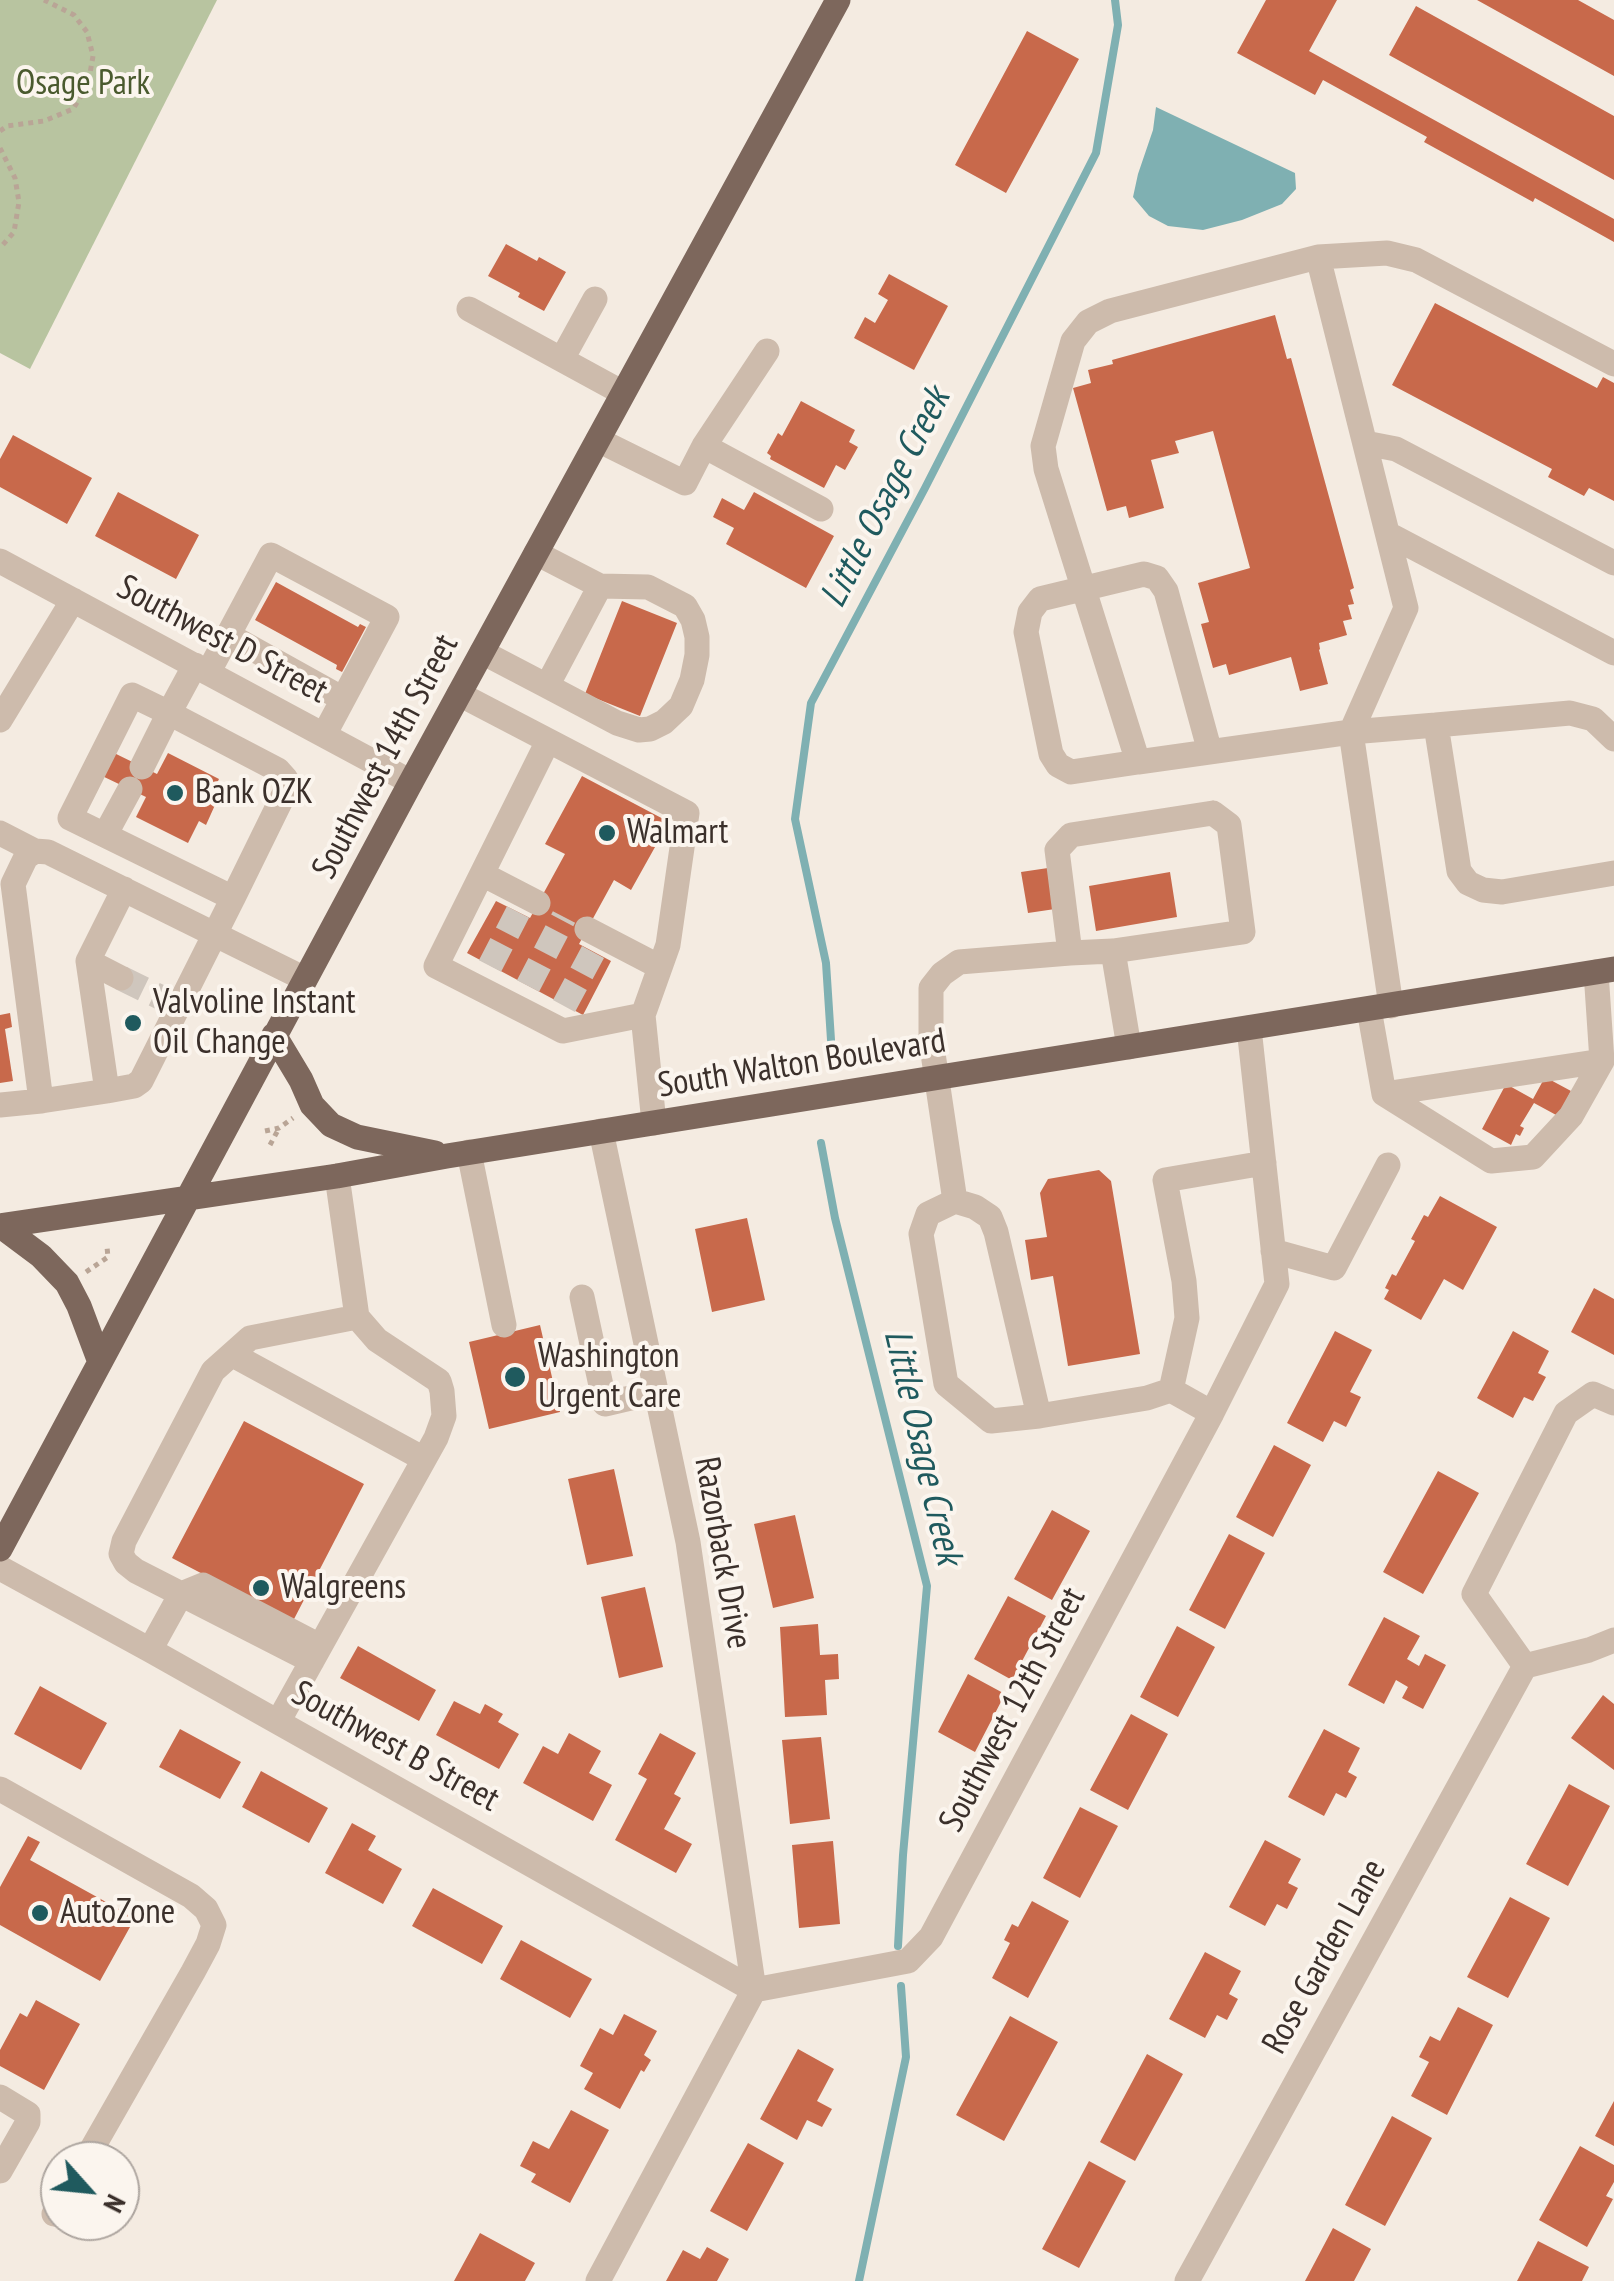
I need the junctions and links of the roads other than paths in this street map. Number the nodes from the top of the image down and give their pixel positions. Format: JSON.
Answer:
{"nodes":[{"id":1,"x":838,"y":0,"type":"edge"},
{"id":2,"x":1318,"y":256,"type":"junction"},
{"id":3,"x":595,"y":299,"type":"dead end"},
{"id":4,"x":470,"y":309,"type":"dead end"},
{"id":5,"x":767,"y":352,"type":"dead end"},
{"id":6,"x":562,"y":359,"type":"junction"},
{"id":7,"x":1614,"y":364,"type":"edge"},
{"id":8,"x":623,"y":393,"type":"junction"},
{"id":9,"x":598,"y":440,"type":"junction"},
{"id":10,"x":1365,"y":443,"type":"junction"},
{"id":11,"x":704,"y":446,"type":"junction"},
{"id":12,"x":822,"y":510,"type":"dead end"},
{"id":13,"x":1388,"y":534,"type":"junction"},
{"id":14,"x":536,"y":553,"type":"junction"},
{"id":15,"x":0,"y":561,"type":"edge"},
{"id":16,"x":1614,"y":563,"type":"edge"},
{"id":17,"x":600,"y":586,"type":"junction"},
{"id":18,"x":1084,"y":589,"type":"junction"},
{"id":19,"x":73,"y":600,"type":"junction"},
{"id":20,"x":228,"y":635,"type":"junction"},
{"id":21,"x":482,"y":652,"type":"junction"},
{"id":22,"x":1614,"y":653,"type":"edge"},
{"id":23,"x":201,"y":669,"type":"junction"},
{"id":24,"x":547,"y":686,"type":"junction"},
{"id":25,"x":459,"y":694,"type":"junction"},
{"id":26,"x":343,"y":699,"type":"junction"},
{"id":27,"x":169,"y":713,"type":"junction"},
{"id":28,"x":0,"y":720,"type":"edge"},
{"id":29,"x":1436,"y":725,"type":"junction"},
{"id":30,"x":1350,"y":732,"type":"junction"},
{"id":31,"x":324,"y":735,"type":"junction"},
{"id":32,"x":1614,"y":739,"type":"edge"},
{"id":33,"x":548,"y":741,"type":"junction"},
{"id":34,"x":1210,"y":752,"type":"junction"},
{"id":35,"x":1138,"y":762,"type":"junction"},
{"id":36,"x":411,"y":782,"type":"junction"},
{"id":37,"x":0,"y":833,"type":"edge"},
{"id":38,"x":105,"y":835,"type":"junction"},
{"id":39,"x":35,"y":852,"type":"junction"},
{"id":40,"x":482,"y":874,"type":"junction"},
{"id":41,"x":1614,"y":874,"type":"edge"},
{"id":42,"x":6,"y":885,"type":"edge"},
{"id":43,"x":124,"y":889,"type":"junction"},
{"id":44,"x":233,"y":898,"type":"junction"},
{"id":45,"x":527,"y":904,"type":"dead end"},
{"id":46,"x":0,"y":924,"type":"edge"},
{"id":47,"x":215,"y":933,"type":"junction"},
{"id":48,"x":594,"y":939,"type":"dead end"},
{"id":49,"x":1113,"y":951,"type":"junction"},
{"id":50,"x":1078,"y":954,"type":"junction"},
{"id":51,"x":23,"y":959,"type":"junction"},
{"id":52,"x":88,"y":960,"type":"junction"},
{"id":53,"x":660,"y":966,"type":"junction"},
{"id":54,"x":1605,"y":971,"type":"edge"},
{"id":55,"x":121,"y":978,"type":"tunnel mouth"},
{"id":56,"x":306,"y":979,"type":"junction"},
{"id":57,"x":1380,"y":1007,"type":"junction"},
{"id":58,"x":642,"y":1016,"type":"junction"},
{"id":59,"x":1249,"y":1028,"type":"junction"},
{"id":60,"x":274,"y":1035,"type":"junction"},
{"id":61,"x":1129,"y":1047,"type":"junction"},
{"id":62,"x":1602,"y":1061,"type":"junction"},
{"id":63,"x":936,"y":1078,"type":"junction"},
{"id":64,"x":107,"y":1091,"type":"junction"},
{"id":65,"x":1384,"y":1094,"type":"junction"},
{"id":66,"x":41,"y":1102,"type":"junction"},
{"id":67,"x":0,"y":1104,"type":"edge"},
{"id":68,"x":654,"y":1123,"type":"junction"},
{"id":69,"x":601,"y":1131,"type":"junction"},
{"id":70,"x":458,"y":1154,"type":"junction"},
{"id":71,"x":1264,"y":1162,"type":"junction"},
{"id":72,"x":1388,"y":1165,"type":"dead end"},
{"id":73,"x":337,"y":1176,"type":"junction"},
{"id":74,"x":189,"y":1197,"type":"junction"},
{"id":75,"x":955,"y":1201,"type":"junction"},
{"id":76,"x":0,"y":1226,"type":"edge"},
{"id":77,"x":1274,"y":1252,"type":"junction"},
{"id":78,"x":582,"y":1297,"type":"dead end"},
{"id":79,"x":357,"y":1317,"type":"junction"},
{"id":80,"x":504,"y":1325,"type":"dead end"},
{"id":81,"x":233,"y":1354,"type":"junction"},
{"id":82,"x":100,"y":1362,"type":"junction"},
{"id":83,"x":1171,"y":1390,"type":"junction"},
{"id":84,"x":656,"y":1392,"type":"junction"},
{"id":85,"x":1614,"y":1403,"type":"edge"},
{"id":86,"x":1212,"y":1413,"type":"junction"},
{"id":87,"x":1039,"y":1416,"type":"junction"},
{"id":88,"x":424,"y":1459,"type":"junction"},
{"id":89,"x":0,"y":1549,"type":"edge"},
{"id":90,"x":0,"y":1568,"type":"edge"},
{"id":91,"x":181,"y":1594,"type":"junction"},
{"id":92,"x":1614,"y":1640,"type":"edge"},
{"id":93,"x":150,"y":1650,"type":"junction"},
{"id":94,"x":316,"y":1653,"type":"junction"},
{"id":95,"x":1525,"y":1666,"type":"junction"},
{"id":96,"x":278,"y":1722,"type":"junction"},
{"id":97,"x":0,"y":1789,"type":"edge"},
{"id":98,"x":754,"y":1990,"type":"junction"},
{"id":99,"x":0,"y":2097,"type":"edge"},
{"id":100,"x":96,"y":2141,"type":"edge"},
{"id":101,"x":0,"y":2171,"type":"edge"},
{"id":102,"x":598,"y":2281,"type":"edge"},
{"id":103,"x":1187,"y":2281,"type":"edge"}],
"edges":[{"from":1,"to":8,"type":"main road","name":"Southwest 14th Street"},
{"from":2,"to":7,"type":"street"},
{"from":2,"to":10,"type":"street"},
{"from":2,"to":18,"type":"street"},
{"from":3,"to":6,"type":"street"},
{"from":4,"to":6,"type":"street"},
{"from":5,"to":11,"type":"street"},
{"from":6,"to":8,"type":"street"},
{"from":8,"to":9,"type":"main road","name":"Southwest 14th Street"},
{"from":9,"to":11,"type":"street"},
{"from":9,"to":14,"type":"main road","name":"Southwest 14th Street"},
{"from":10,"to":13,"type":"street"},
{"from":10,"to":16,"type":"street"},
{"from":11,"to":12,"type":"street"},
{"from":13,"to":22,"type":"street"},
{"from":13,"to":30,"type":"street"},
{"from":14,"to":17,"type":"street"},
{"from":14,"to":21,"type":"main road","name":"Southwest 14th Street"},
{"from":15,"to":19,"type":"street","name":"Southwest D Street"},
{"from":17,"to":24,"type":"street"},
{"from":17,"to":24,"type":"street"},
{"from":18,"to":34,"type":"street"},
{"from":18,"to":35,"type":"street"},
{"from":18,"to":35,"type":"street"},
{"from":19,"to":23,"type":"street","name":"Southwest D Street"},
{"from":19,"to":28,"type":"street"},
{"from":20,"to":23,"type":"street"},
{"from":20,"to":26,"type":"street"},
{"from":20,"to":26,"type":"street"},
{"from":21,"to":24,"type":"street"},
{"from":21,"to":25,"type":"main road","name":"Southwest 14th Street"},
{"from":23,"to":27,"type":"street"},
{"from":23,"to":31,"type":"street","name":"Southwest D Street"},
{"from":25,"to":33,"type":"street"},
{"from":25,"to":36,"type":"main road","name":"Southwest 14th Street"},
{"from":26,"to":31,"type":"street"},
{"from":27,"to":38,"type":"street"},
{"from":27,"to":38,"type":"street"},
{"from":27,"to":44,"type":"street"},
{"from":29,"to":30,"type":"street"},
{"from":29,"to":32,"type":"street"},
{"from":29,"to":41,"type":"street"},
{"from":30,"to":34,"type":"street"},
{"from":30,"to":57,"type":"street"},
{"from":31,"to":36,"type":"street","name":"Southwest D Street"},
{"from":33,"to":40,"type":"street"},
{"from":33,"to":53,"type":"street"},
{"from":34,"to":35,"type":"street"},
{"from":36,"to":56,"type":"main road","name":"Southwest 14th Street"},
{"from":37,"to":39,"type":"street"},
{"from":38,"to":44,"type":"street"},
{"from":39,"to":42,"type":"street"},
{"from":39,"to":43,"type":"street"},
{"from":40,"to":45,"type":"street"},
{"from":40,"to":58,"type":"street"},
{"from":42,"to":51,"type":"street"},
{"from":43,"to":47,"type":"street"},
{"from":43,"to":52,"type":"street"},
{"from":44,"to":47,"type":"street"},
{"from":46,"to":51,"type":"street"},
{"from":47,"to":56,"type":"street"},
{"from":47,"to":64,"type":"street"},
{"from":48,"to":53,"type":"street"},
{"from":49,"to":50,"type":"street"},
{"from":49,"to":50,"type":"street"},
{"from":49,"to":61,"type":"street"},
{"from":50,"to":63,"type":"street"},
{"from":51,"to":66,"type":"street"},
{"from":52,"to":55,"type":"street"},
{"from":52,"to":64,"type":"street"},
{"from":53,"to":58,"type":"street"},
{"from":54,"to":57,"type":"main road","name":"South Walton Boulevard"},
{"from":54,"to":62,"type":"street"},
{"from":56,"to":60,"type":"main road","name":"Southwest 14th Street"},
{"from":57,"to":59,"type":"main road","name":"South Walton Boulevard"},
{"from":57,"to":65,"type":"street"},
{"from":58,"to":68,"type":"street"},
{"from":59,"to":61,"type":"main road","name":"South Walton Boulevard"},
{"from":59,"to":71,"type":"street","name":"Southwest 12th Street"},
{"from":60,"to":70,"type":"main road"},
{"from":60,"to":74,"type":"main road","name":"Southwest 14th Street"},
{"from":61,"to":63,"type":"main road","name":"South Walton Boulevard"},
{"from":62,"to":65,"type":"street"},
{"from":62,"to":65,"type":"street"},
{"from":63,"to":68,"type":"main road","name":"South Walton Boulevard"},
{"from":63,"to":75,"type":"street"},
{"from":64,"to":66,"type":"street"},
{"from":66,"to":67,"type":"street"},
{"from":68,"to":69,"type":"main road","name":"South Walton Boulevard"},
{"from":69,"to":70,"type":"main road","name":"South Walton Boulevard"},
{"from":69,"to":84,"type":"street","name":"Razorback Drive"},
{"from":70,"to":73,"type":"main road","name":"South Walton Boulevard"},
{"from":70,"to":80,"type":"street"},
{"from":71,"to":77,"type":"street","name":"Southwest 12th Street"},
{"from":71,"to":83,"type":"street"},
{"from":72,"to":77,"type":"street"},
{"from":73,"to":74,"type":"main road","name":"South Walton Boulevard"},
{"from":73,"to":79,"type":"street"},
{"from":74,"to":76,"type":"main road","name":"South Walton Boulevard"},
{"from":74,"to":82,"type":"main road","name":"Southwest 14th Street"},
{"from":75,"to":87,"type":"street"},
{"from":75,"to":87,"type":"street"},
{"from":76,"to":82,"type":"main road"},
{"from":77,"to":86,"type":"street","name":"Southwest 12th Street"},
{"from":78,"to":84,"type":"street"},
{"from":79,"to":81,"type":"street"},
{"from":79,"to":88,"type":"street"},
{"from":81,"to":88,"type":"street"},
{"from":81,"to":91,"type":"street"},
{"from":82,"to":89,"type":"main road","name":"Southwest 14th Street"},
{"from":83,"to":86,"type":"street"},
{"from":83,"to":87,"type":"street"},
{"from":84,"to":98,"type":"street","name":"Razorback Drive"},
{"from":85,"to":95,"type":"street"},
{"from":86,"to":98,"type":"street","name":"Southwest 12th Street"},
{"from":88,"to":94,"type":"street"},
{"from":90,"to":93,"type":"street","name":"Southwest B Street"},
{"from":91,"to":93,"type":"street"},
{"from":91,"to":94,"type":"street"},
{"from":92,"to":95,"type":"street"},
{"from":93,"to":96,"type":"street","name":"Southwest B Street"},
{"from":94,"to":96,"type":"street"},
{"from":95,"to":103,"type":"street","name":"Rose Garden Lane"},
{"from":96,"to":98,"type":"street","name":"Southwest B Street"},
{"from":97,"to":100,"type":"street"},
{"from":98,"to":102,"type":"street"},
{"from":99,"to":101,"type":"street"}]}
